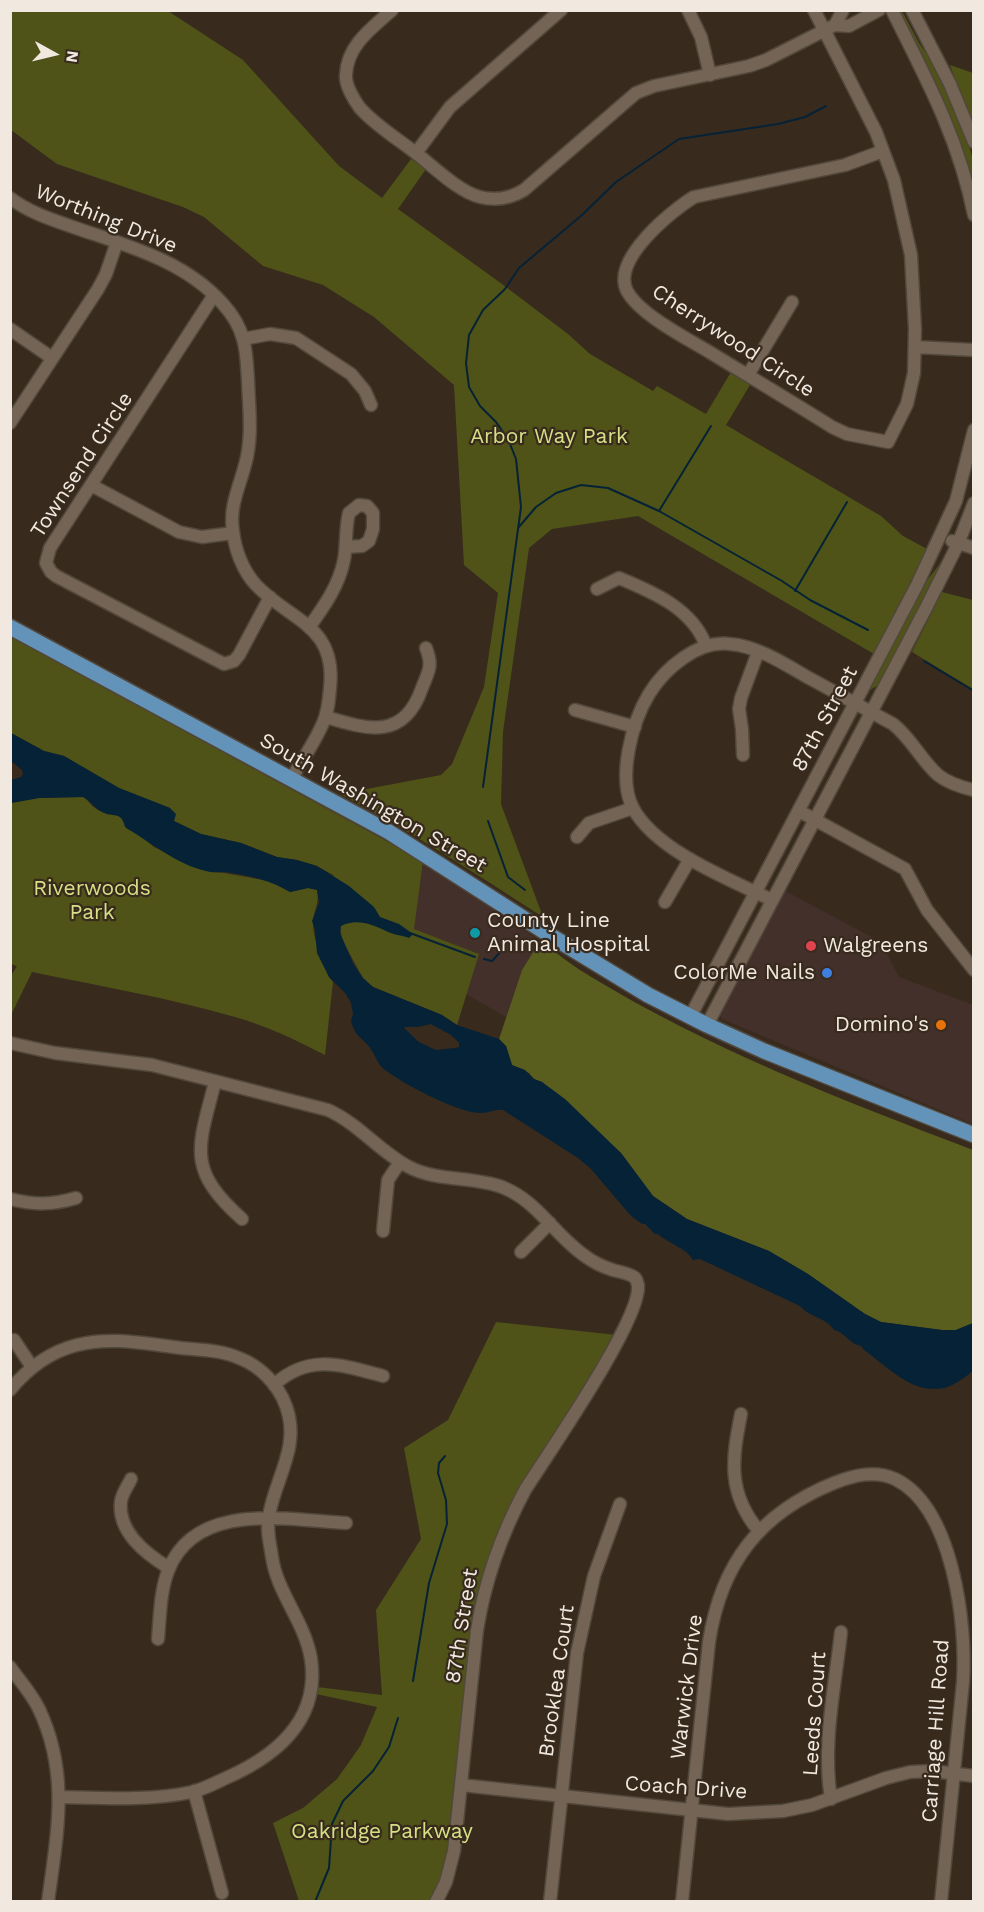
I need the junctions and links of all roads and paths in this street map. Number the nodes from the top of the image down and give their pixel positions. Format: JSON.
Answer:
{"nodes":[{"id":1,"x":392,"y":10,"type":"edge"},
{"id":2,"x":561,"y":10,"type":"edge"},
{"id":3,"x":688,"y":10,"type":"edge"},
{"id":4,"x":814,"y":10,"type":"edge"},
{"id":5,"x":843,"y":10,"type":"edge"},
{"id":6,"x":879,"y":10,"type":"edge"},
{"id":7,"x":892,"y":10,"type":"edge"},
{"id":8,"x":912,"y":10,"type":"edge"},
{"id":9,"x":830,"y":28,"type":"junction"},
{"id":10,"x":710,"y":75,"type":"junction"},
{"id":11,"x":974,"y":142,"type":"edge"},
{"id":12,"x":883,"y":151,"type":"junction"},
{"id":13,"x":416,"y":153,"type":"junction"},
{"id":14,"x":10,"y":198,"type":"edge"},
{"id":15,"x":974,"y":215,"type":"edge"},
{"id":16,"x":117,"y":242,"type":"junction"},
{"id":17,"x":214,"y":295,"type":"junction"},
{"id":18,"x":792,"y":302,"type":"dead end"},
{"id":19,"x":10,"y":329,"type":"edge"},
{"id":20,"x":243,"y":339,"type":"junction"},
{"id":21,"x":915,"y":347,"type":"junction"},
{"id":22,"x":974,"y":350,"type":"edge"},
{"id":23,"x":52,"y":358,"type":"junction"},
{"id":24,"x":747,"y":375,"type":"junction"},
{"id":25,"x":370,"y":405,"type":"dead end"},
{"id":26,"x":10,"y":423,"type":"edge"},
{"id":27,"x":974,"y":430,"type":"edge"},
{"id":28,"x":91,"y":485,"type":"junction"},
{"id":29,"x":974,"y":503,"type":"edge"},
{"id":30,"x":233,"y":533,"type":"junction"},
{"id":31,"x":941,"y":537,"type":"junction"},
{"id":32,"x":958,"y":544,"type":"junction"},
{"id":33,"x":346,"y":547,"type":"dead end"},
{"id":34,"x":974,"y":548,"type":"edge"},
{"id":35,"x":597,"y":589,"type":"dead end"},
{"id":36,"x":270,"y":597,"type":"junction"},
{"id":37,"x":310,"y":626,"type":"junction"},
{"id":38,"x":10,"y":627,"type":"edge"},
{"id":39,"x":706,"y":646,"type":"junction"},
{"id":40,"x":426,"y":648,"type":"dead end"},
{"id":41,"x":758,"y":652,"type":"junction"},
{"id":42,"x":855,"y":703,"type":"junction"},
{"id":43,"x":575,"y":710,"type":"dead end"},
{"id":44,"x":872,"y":712,"type":"junction"},
{"id":45,"x":326,"y":717,"type":"junction"},
{"id":46,"x":635,"y":727,"type":"junction"},
{"id":47,"x":742,"y":755,"type":"dead end"},
{"id":48,"x":292,"y":778,"type":"junction"},
{"id":49,"x":973,"y":790,"type":"edge"},
{"id":50,"x":633,"y":808,"type":"junction"},
{"id":51,"x":799,"y":811,"type":"junction"},
{"id":52,"x":815,"y":819,"type":"junction"},
{"id":53,"x":577,"y":837,"type":"dead end"},
{"id":54,"x":690,"y":860,"type":"junction"},
{"id":55,"x":755,"y":892,"type":"junction"},
{"id":56,"x":772,"y":900,"type":"junction"},
{"id":57,"x":665,"y":902,"type":"dead end"},
{"id":58,"x":974,"y":970,"type":"edge"},
{"id":59,"x":690,"y":1017,"type":"junction"},
{"id":60,"x":707,"y":1025,"type":"junction"},
{"id":61,"x":10,"y":1043,"type":"edge"},
{"id":62,"x":215,"y":1082,"type":"junction"},
{"id":63,"x":974,"y":1135,"type":"edge"},
{"id":64,"x":400,"y":1162,"type":"junction"},
{"id":65,"x":10,"y":1198,"type":"edge"},
{"id":66,"x":76,"y":1198,"type":"dead end"},
{"id":67,"x":242,"y":1219,"type":"dead end"},
{"id":68,"x":550,"y":1223,"type":"junction"},
{"id":69,"x":383,"y":1231,"type":"dead end"},
{"id":70,"x":521,"y":1252,"type":"dead end"},
{"id":71,"x":14,"y":1340,"type":"dead end"},
{"id":72,"x":34,"y":1365,"type":"junction"},
{"id":73,"x":383,"y":1376,"type":"dead end"},
{"id":74,"x":274,"y":1385,"type":"junction"},
{"id":75,"x":10,"y":1390,"type":"edge"},
{"id":76,"x":741,"y":1414,"type":"dead end"},
{"id":77,"x":131,"y":1479,"type":"dead end"},
{"id":78,"x":921,"y":1500,"type":"joint"},
{"id":79,"x":620,"y":1504,"type":"dead end"},
{"id":80,"x":268,"y":1519,"type":"junction"},
{"id":81,"x":346,"y":1523,"type":"dead end"},
{"id":82,"x":759,"y":1530,"type":"junction"},
{"id":83,"x":169,"y":1568,"type":"junction"},
{"id":84,"x":841,"y":1632,"type":"dead end"},
{"id":85,"x":158,"y":1639,"type":"dead end"},
{"id":86,"x":969,"y":1644,"type":"edge"},
{"id":87,"x":11,"y":1670,"type":"edge"},
{"id":88,"x":954,"y":1773,"type":"junction"},
{"id":89,"x":974,"y":1776,"type":"edge"},
{"id":90,"x":461,"y":1785,"type":"junction"},
{"id":91,"x":194,"y":1791,"type":"junction"},
{"id":92,"x":60,"y":1797,"type":"junction"},
{"id":93,"x":561,"y":1797,"type":"junction"},
{"id":94,"x":831,"y":1799,"type":"junction"},
{"id":95,"x":692,"y":1811,"type":"junction"},
{"id":96,"x":222,"y":1893,"type":"dead end"},
{"id":97,"x":48,"y":1902,"type":"edge"},
{"id":98,"x":436,"y":1902,"type":"edge"},
{"id":99,"x":550,"y":1902,"type":"edge"},
{"id":100,"x":682,"y":1902,"type":"edge"},
{"id":101,"x":941,"y":1902,"type":"edge"}],
"edges":[{"from":1,"to":13,"type":"street"},
{"from":2,"to":13,"type":"street"},
{"from":3,"to":10,"type":"street"},
{"from":4,"to":9,"type":"street"},
{"from":5,"to":9,"type":"street"},
{"from":6,"to":9,"type":"street"},
{"from":7,"to":15,"type":"street"},
{"from":8,"to":11,"type":"street"},
{"from":9,"to":10,"type":"street"},
{"from":9,"to":12,"type":"street"},
{"from":10,"to":13,"type":"street"},
{"from":12,"to":21,"type":"street"},
{"from":12,"to":24,"type":"street","name":"Cherrywood Circle"},
{"from":14,"to":16,"type":"street","name":"Worthing Drive"},
{"from":16,"to":17,"type":"street","name":"Worthing Drive"},
{"from":16,"to":23,"type":"street"},
{"from":17,"to":20,"type":"street","name":"Worthing Drive"},
{"from":17,"to":28,"type":"street","name":"Townsend Circle"},
{"from":18,"to":24,"type":"street"},
{"from":19,"to":23,"type":"street"},
{"from":20,"to":25,"type":"street"},
{"from":20,"to":30,"type":"street","name":"Worthing Drive"},
{"from":21,"to":22,"type":"street"},
{"from":21,"to":24,"type":"street","name":"Cherrywood Circle"},
{"from":23,"to":26,"type":"street"},
{"from":27,"to":31,"type":"street","name":"87th Street"},
{"from":28,"to":30,"type":"street"},
{"from":28,"to":36,"type":"street","name":"Townsend Circle"},
{"from":29,"to":32,"type":"street","name":"87th Street"},
{"from":30,"to":36,"type":"street","name":"Worthing Drive"},
{"from":31,"to":32,"type":"street"},
{"from":31,"to":42,"type":"street","name":"87th Street"},
{"from":32,"to":34,"type":"street"},
{"from":32,"to":44,"type":"street","name":"87th Street"},
{"from":33,"to":37,"type":"street"},
{"from":35,"to":39,"type":"street"},
{"from":36,"to":37,"type":"street","name":"Worthing Drive"},
{"from":37,"to":45,"type":"street","name":"Worthing Drive"},
{"from":38,"to":48,"type":"main road","name":"South Washington Street"},
{"from":39,"to":41,"type":"street"},
{"from":39,"to":46,"type":"street"},
{"from":40,"to":45,"type":"street"},
{"from":41,"to":42,"type":"street"},
{"from":41,"to":47,"type":"street"},
{"from":42,"to":44,"type":"street"},
{"from":42,"to":51,"type":"street","name":"87th Street"},
{"from":43,"to":46,"type":"street"},
{"from":44,"to":49,"type":"street"},
{"from":44,"to":52,"type":"street","name":"87th Street"},
{"from":45,"to":48,"type":"street","name":"Worthing Drive"},
{"from":46,"to":50,"type":"street"},
{"from":48,"to":59,"type":"main road","name":"South Washington Street"},
{"from":50,"to":53,"type":"street"},
{"from":50,"to":54,"type":"street"},
{"from":51,"to":52,"type":"street"},
{"from":51,"to":55,"type":"street","name":"87th Street"},
{"from":52,"to":56,"type":"street","name":"87th Street"},
{"from":52,"to":58,"type":"street"},
{"from":54,"to":55,"type":"street"},
{"from":54,"to":57,"type":"street"},
{"from":55,"to":56,"type":"street"},
{"from":55,"to":59,"type":"street","name":"87th Street"},
{"from":56,"to":60,"type":"street","name":"87th Street"},
{"from":59,"to":60,"type":"main road","name":"South Washington Street"},
{"from":60,"to":63,"type":"main road","name":"South Washington Street"},
{"from":61,"to":62,"type":"street"},
{"from":62,"to":64,"type":"street"},
{"from":62,"to":67,"type":"street"},
{"from":64,"to":68,"type":"street"},
{"from":64,"to":69,"type":"street"},
{"from":65,"to":66,"type":"street"},
{"from":68,"to":70,"type":"street"},
{"from":68,"to":90,"type":"street","name":"87th Street"},
{"from":71,"to":72,"type":"street"},
{"from":72,"to":74,"type":"street"},
{"from":72,"to":75,"type":"street"},
{"from":73,"to":74,"type":"street"},
{"from":74,"to":80,"type":"street"},
{"from":76,"to":82,"type":"street"},
{"from":77,"to":83,"type":"street"},
{"from":78,"to":82,"type":"street","name":"Warwick Drive"},
{"from":78,"to":86,"type":"street","name":"Carriage Hill Road"},
{"from":79,"to":93,"type":"street","name":"Brooklea Court"},
{"from":80,"to":81,"type":"street"},
{"from":80,"to":83,"type":"street"},
{"from":80,"to":91,"type":"street"},
{"from":82,"to":95,"type":"street","name":"Warwick Drive"},
{"from":83,"to":85,"type":"street"},
{"from":84,"to":94,"type":"street","name":"Leeds Court"},
{"from":86,"to":88,"type":"street","name":"Carriage Hill Road"},
{"from":87,"to":92,"type":"street"},
{"from":88,"to":89,"type":"street","name":"Coach Drive"},
{"from":88,"to":94,"type":"street","name":"Coach Drive"},
{"from":88,"to":101,"type":"street","name":"Carriage Hill Road"},
{"from":90,"to":93,"type":"street","name":"Coach Drive"},
{"from":90,"to":98,"type":"street","name":"87th Street"},
{"from":91,"to":92,"type":"street"},
{"from":91,"to":96,"type":"street"},
{"from":92,"to":97,"type":"street"},
{"from":93,"to":95,"type":"street","name":"Coach Drive"},
{"from":93,"to":99,"type":"street","name":"Brooklea Court"},
{"from":94,"to":95,"type":"street","name":"Coach Drive"},
{"from":95,"to":100,"type":"street","name":"Warwick Drive"}]}
